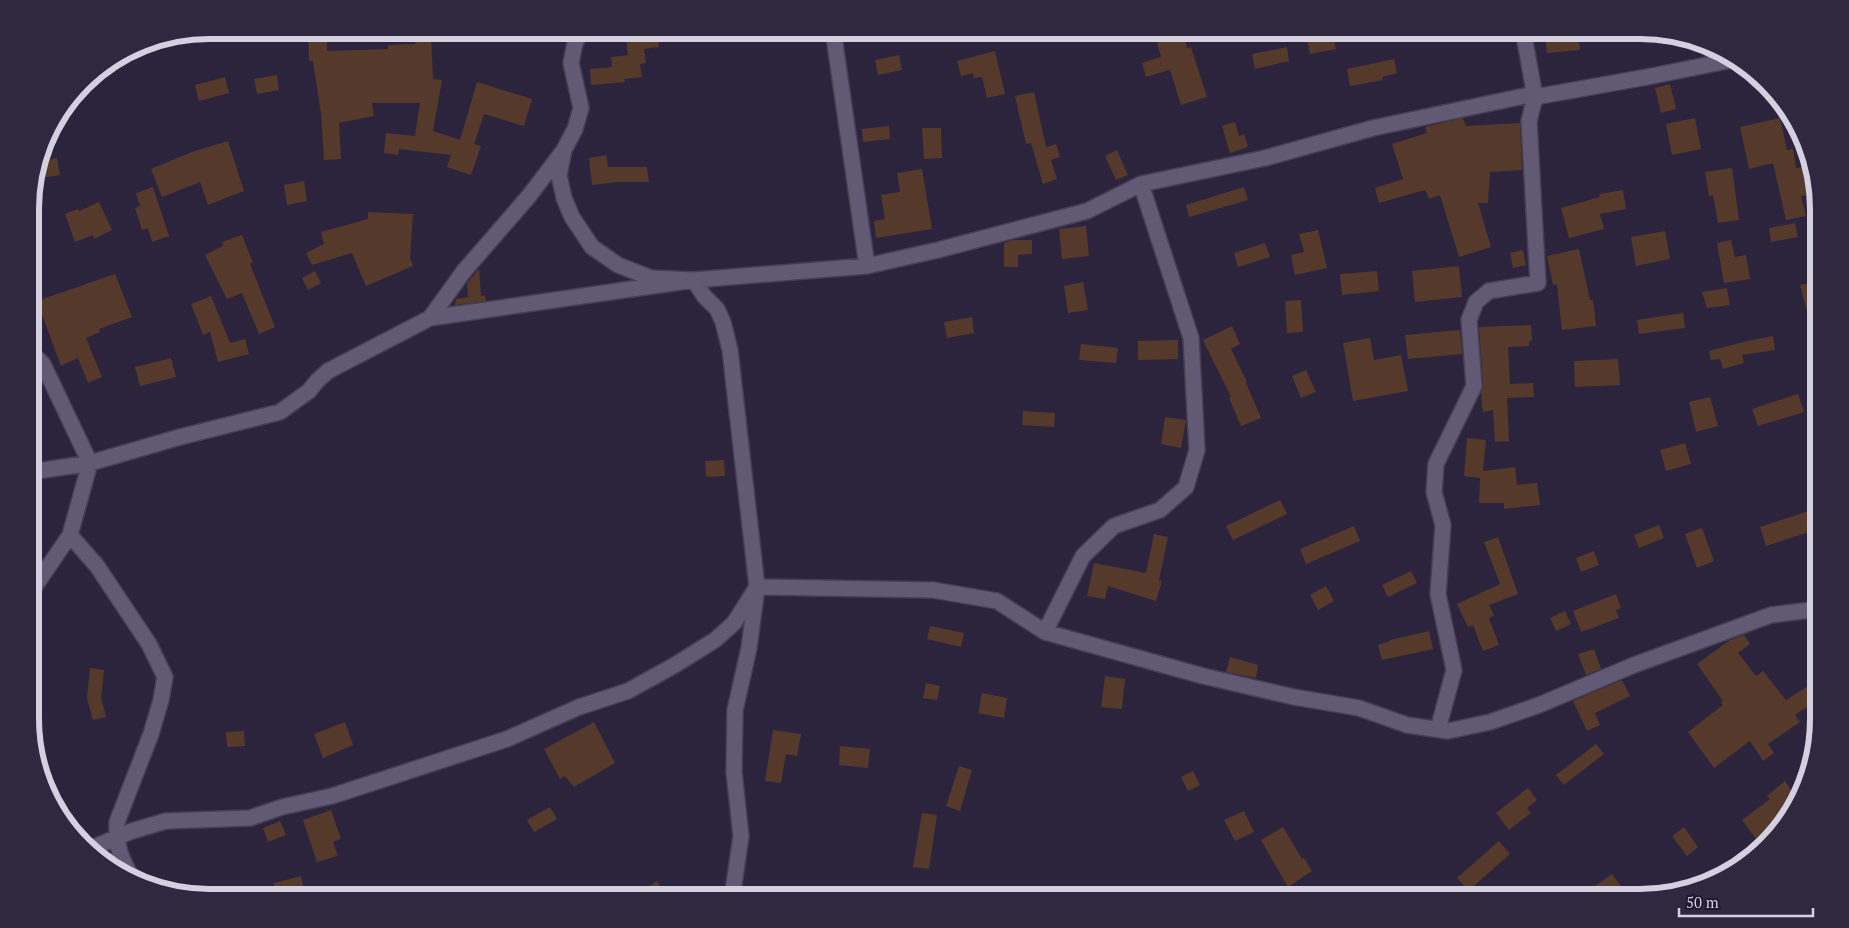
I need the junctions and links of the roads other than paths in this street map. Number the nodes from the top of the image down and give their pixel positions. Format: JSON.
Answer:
{"nodes":[{"id":1,"x":577,"y":39,"type":"edge"},
{"id":2,"x":834,"y":39,"type":"edge"},
{"id":3,"x":1525,"y":39,"type":"edge"},
{"id":4,"x":1725,"y":61,"type":"edge"},
{"id":5,"x":1535,"y":96,"type":"junction"},
{"id":6,"x":564,"y":150,"type":"junction"},
{"id":7,"x":1141,"y":184,"type":"junction"},
{"id":8,"x":867,"y":266,"type":"junction"},
{"id":9,"x":694,"y":280,"type":"junction"},
{"id":10,"x":430,"y":318,"type":"junction"},
{"id":11,"x":39,"y":361,"type":"edge"},
{"id":12,"x":90,"y":463,"type":"junction"},
{"id":13,"x":39,"y":471,"type":"edge"},
{"id":14,"x":70,"y":535,"type":"junction"},
{"id":15,"x":39,"y":580,"type":"edge"},
{"id":16,"x":757,"y":587,"type":"junction"},
{"id":17,"x":1810,"y":610,"type":"edge"},
{"id":18,"x":1045,"y":632,"type":"junction"},
{"id":19,"x":1438,"y":729,"type":"junction"},
{"id":20,"x":117,"y":838,"type":"junction"},
{"id":21,"x":96,"y":846,"type":"edge"},
{"id":22,"x":127,"y":868,"type":"edge"},
{"id":23,"x":733,"y":889,"type":"edge"}],
"edges":[{"from":1,"to":6,"type":"street"},
{"from":2,"to":8,"type":"street"},
{"from":3,"to":5,"type":"street"},
{"from":4,"to":5,"type":"street"},
{"from":5,"to":7,"type":"street"},
{"from":5,"to":19,"type":"street"},
{"from":6,"to":9,"type":"street"},
{"from":6,"to":10,"type":"street"},
{"from":7,"to":8,"type":"street"},
{"from":7,"to":18,"type":"street"},
{"from":8,"to":9,"type":"street"},
{"from":9,"to":10,"type":"street"},
{"from":9,"to":16,"type":"street"},
{"from":10,"to":12,"type":"street"},
{"from":11,"to":12,"type":"street"},
{"from":12,"to":13,"type":"street"},
{"from":12,"to":14,"type":"street"},
{"from":14,"to":15,"type":"street"},
{"from":14,"to":20,"type":"street"},
{"from":16,"to":18,"type":"street"},
{"from":16,"to":20,"type":"street"},
{"from":16,"to":23,"type":"street"},
{"from":17,"to":19,"type":"street"},
{"from":18,"to":19,"type":"street"},
{"from":20,"to":21,"type":"street"},
{"from":20,"to":22,"type":"street"}]}
